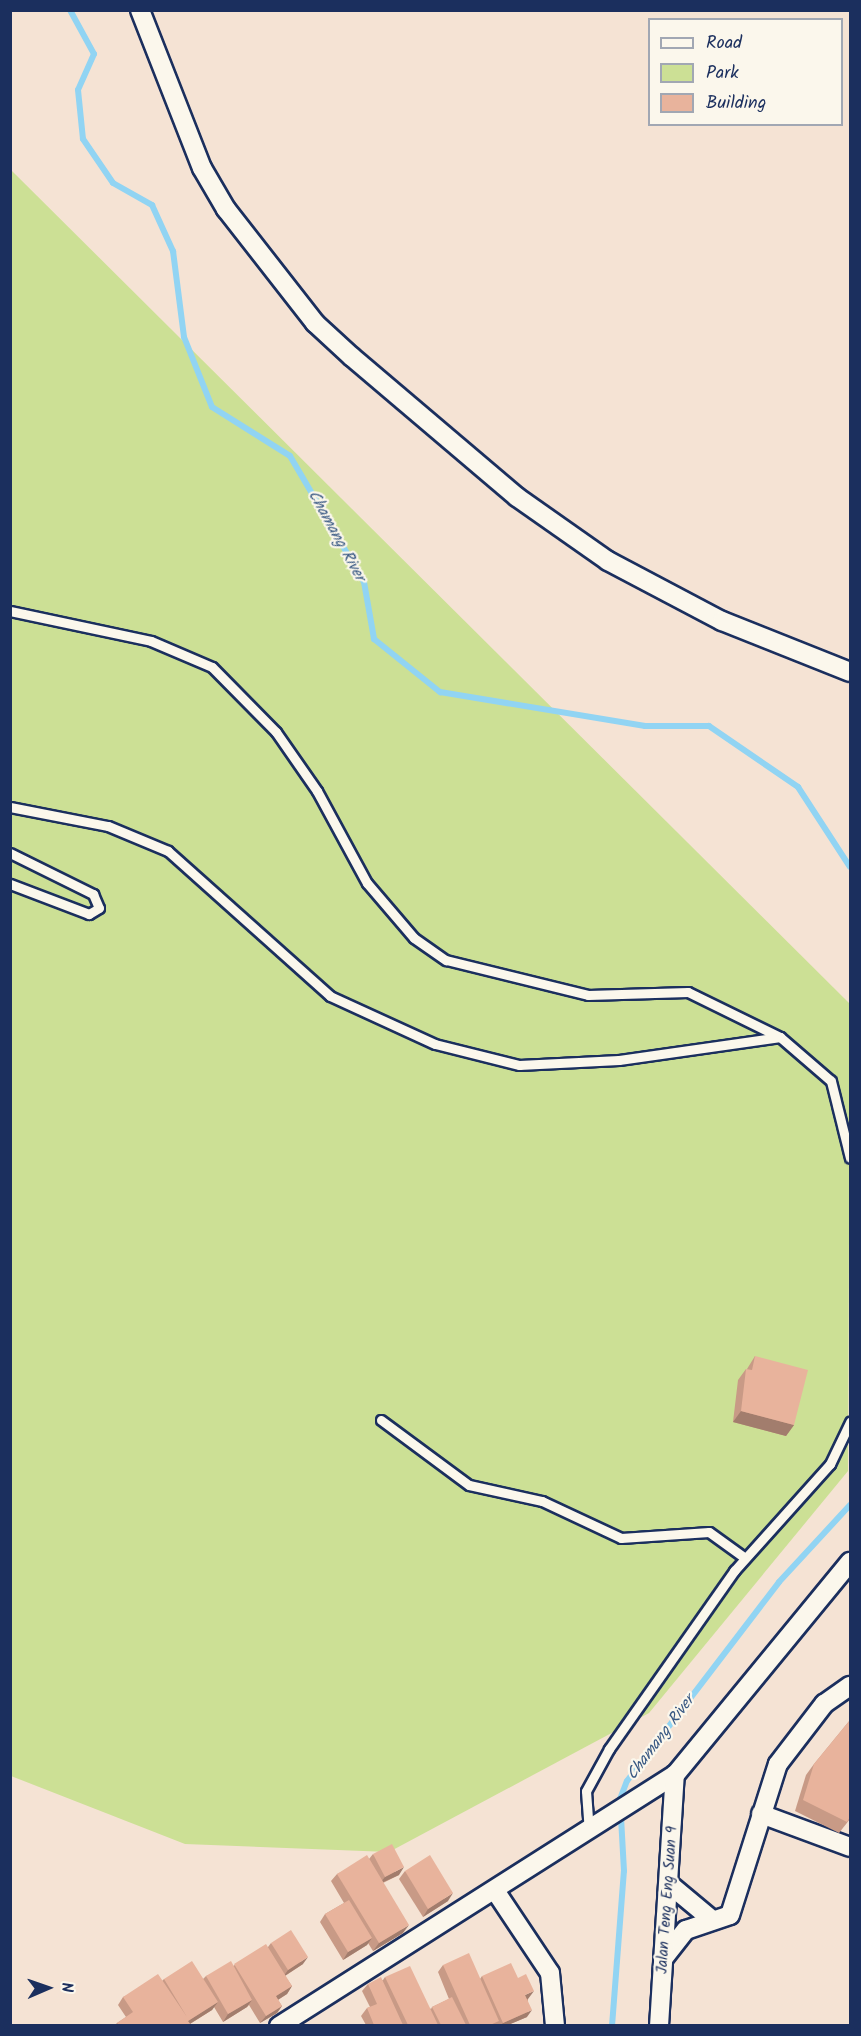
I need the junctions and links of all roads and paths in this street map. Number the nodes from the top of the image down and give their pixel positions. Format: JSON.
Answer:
{"nodes":[{"id":1,"x":140,"y":10,"type":"edge"},
{"id":2,"x":10,"y":611,"type":"edge"},
{"id":3,"x":850,"y":672,"type":"edge"},
{"id":4,"x":10,"y":807,"type":"edge"},
{"id":5,"x":10,"y":853,"type":"edge"},
{"id":6,"x":10,"y":884,"type":"edge"},
{"id":7,"x":780,"y":1037,"type":"junction"},
{"id":8,"x":850,"y":1158,"type":"edge"},
{"id":9,"x":381,"y":1420,"type":"dead end"},
{"id":10,"x":850,"y":1422,"type":"edge"},
{"id":11,"x":745,"y":1558,"type":"junction"},
{"id":12,"x":850,"y":1562,"type":"edge"},
{"id":13,"x":850,"y":1686,"type":"edge"},
{"id":14,"x":675,"y":1775,"type":"junction"},
{"id":15,"x":761,"y":1814,"type":"junction"},
{"id":16,"x":589,"y":1833,"type":"junction"},
{"id":17,"x":850,"y":1847,"type":"edge"},
{"id":18,"x":669,"y":1884,"type":"junction"},
{"id":19,"x":496,"y":1892,"type":"junction"},
{"id":20,"x":711,"y":1919,"type":"junction"},
{"id":21,"x":663,"y":1959,"type":"junction"},
{"id":22,"x":279,"y":2025,"type":"edge"},
{"id":23,"x":555,"y":2025,"type":"edge"},
{"id":24,"x":659,"y":2025,"type":"edge"}],
"edges":[{"from":1,"to":3,"type":"street"},
{"from":2,"to":7,"type":"lane"},
{"from":4,"to":7,"type":"lane"},
{"from":5,"to":6,"type":"lane"},
{"from":7,"to":8,"type":"lane"},
{"from":9,"to":11,"type":"lane"},
{"from":10,"to":11,"type":"lane"},
{"from":11,"to":16,"type":"lane"},
{"from":12,"to":14,"type":"street"},
{"from":13,"to":15,"type":"street"},
{"from":14,"to":16,"type":"street"},
{"from":14,"to":18,"type":"street","name":"Jalan Teng Eng Suan 9"},
{"from":15,"to":17,"type":"street"},
{"from":15,"to":20,"type":"street"},
{"from":16,"to":19,"type":"street"},
{"from":18,"to":20,"type":"street"},
{"from":18,"to":21,"type":"street","name":"Jalan Teng Eng Suan 9"},
{"from":19,"to":22,"type":"street"},
{"from":19,"to":23,"type":"street"},
{"from":20,"to":21,"type":"street"},
{"from":21,"to":24,"type":"street","name":"Jalan Teng Eng Suan 9"}]}
